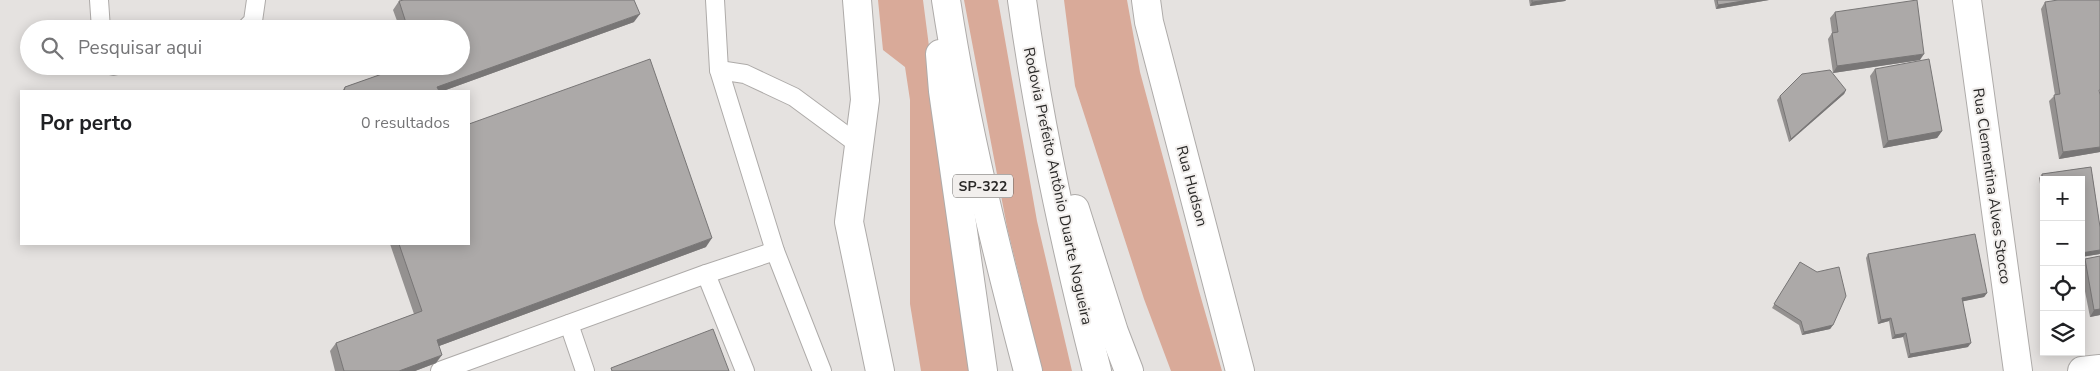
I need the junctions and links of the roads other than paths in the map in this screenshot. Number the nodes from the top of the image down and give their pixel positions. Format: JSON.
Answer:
{"nodes":[{"id":1,"x":99,"y":0,"type":"edge"},
{"id":2,"x":256,"y":0,"type":"edge"},
{"id":3,"x":715,"y":0,"type":"edge"},
{"id":4,"x":856,"y":0,"type":"edge"},
{"id":5,"x":935,"y":0,"type":"edge"},
{"id":6,"x":946,"y":0,"type":"edge"},
{"id":7,"x":1022,"y":0,"type":"edge"},
{"id":8,"x":1146,"y":0,"type":"edge"},
{"id":9,"x":1966,"y":0,"type":"edge"},
{"id":10,"x":100,"y":20,"type":"edge"},
{"id":11,"x":253,"y":20,"type":"edge"},
{"id":12,"x":1032,"y":69,"type":"junction"},
{"id":13,"x":719,"y":70,"type":"junction"},
{"id":14,"x":859,"y":145,"type":"junction"},
{"id":15,"x":775,"y":251,"type":"junction"},
{"id":16,"x":706,"y":274,"type":"junction"},
{"id":17,"x":569,"y":324,"type":"junction"},
{"id":18,"x":2100,"y":369,"type":"edge"},
{"id":19,"x":440,"y":371,"type":"edge"},
{"id":20,"x":585,"y":371,"type":"edge"},
{"id":21,"x":745,"y":371,"type":"edge"},
{"id":22,"x":822,"y":371,"type":"edge"},
{"id":23,"x":880,"y":371,"type":"edge"},
{"id":24,"x":982,"y":371,"type":"edge"},
{"id":25,"x":1028,"y":371,"type":"edge"},
{"id":26,"x":1098,"y":371,"type":"edge"},
{"id":27,"x":1129,"y":371,"type":"edge"},
{"id":28,"x":1240,"y":371,"type":"edge"},
{"id":29,"x":2018,"y":371,"type":"edge"},
{"id":30,"x":2082,"y":371,"type":"edge"}],
"edges":[{"from":1,"to":10,"type":"lane"},
{"from":2,"to":11,"type":"lane"},
{"from":3,"to":13,"type":"lane"},
{"from":4,"to":14,"type":"main road"},
{"from":5,"to":24,"type":"main road"},
{"from":6,"to":25,"type":"main road","number":"SP-322"},
{"from":7,"to":12,"type":"main road","name":"Rodovia Prefeito Antônio Duarte Nogueira"},
{"from":8,"to":28,"type":"main road","name":"Rua Hudson"},
{"from":9,"to":29,"type":"main road","name":"Rua Clementina Alves Stocco"},
{"from":12,"to":26,"type":"main road","name":"Rodovia Prefeito Antônio Duarte Nogueira"},
{"from":12,"to":27,"type":"main road"},
{"from":13,"to":14,"type":"lane"},
{"from":13,"to":15,"type":"lane"},
{"from":14,"to":23,"type":"main road"},
{"from":15,"to":16,"type":"lane"},
{"from":15,"to":22,"type":"lane"},
{"from":16,"to":17,"type":"lane"},
{"from":16,"to":21,"type":"lane"},
{"from":17,"to":19,"type":"lane"},
{"from":17,"to":20,"type":"lane"},
{"from":18,"to":30,"type":"main road"}]}
